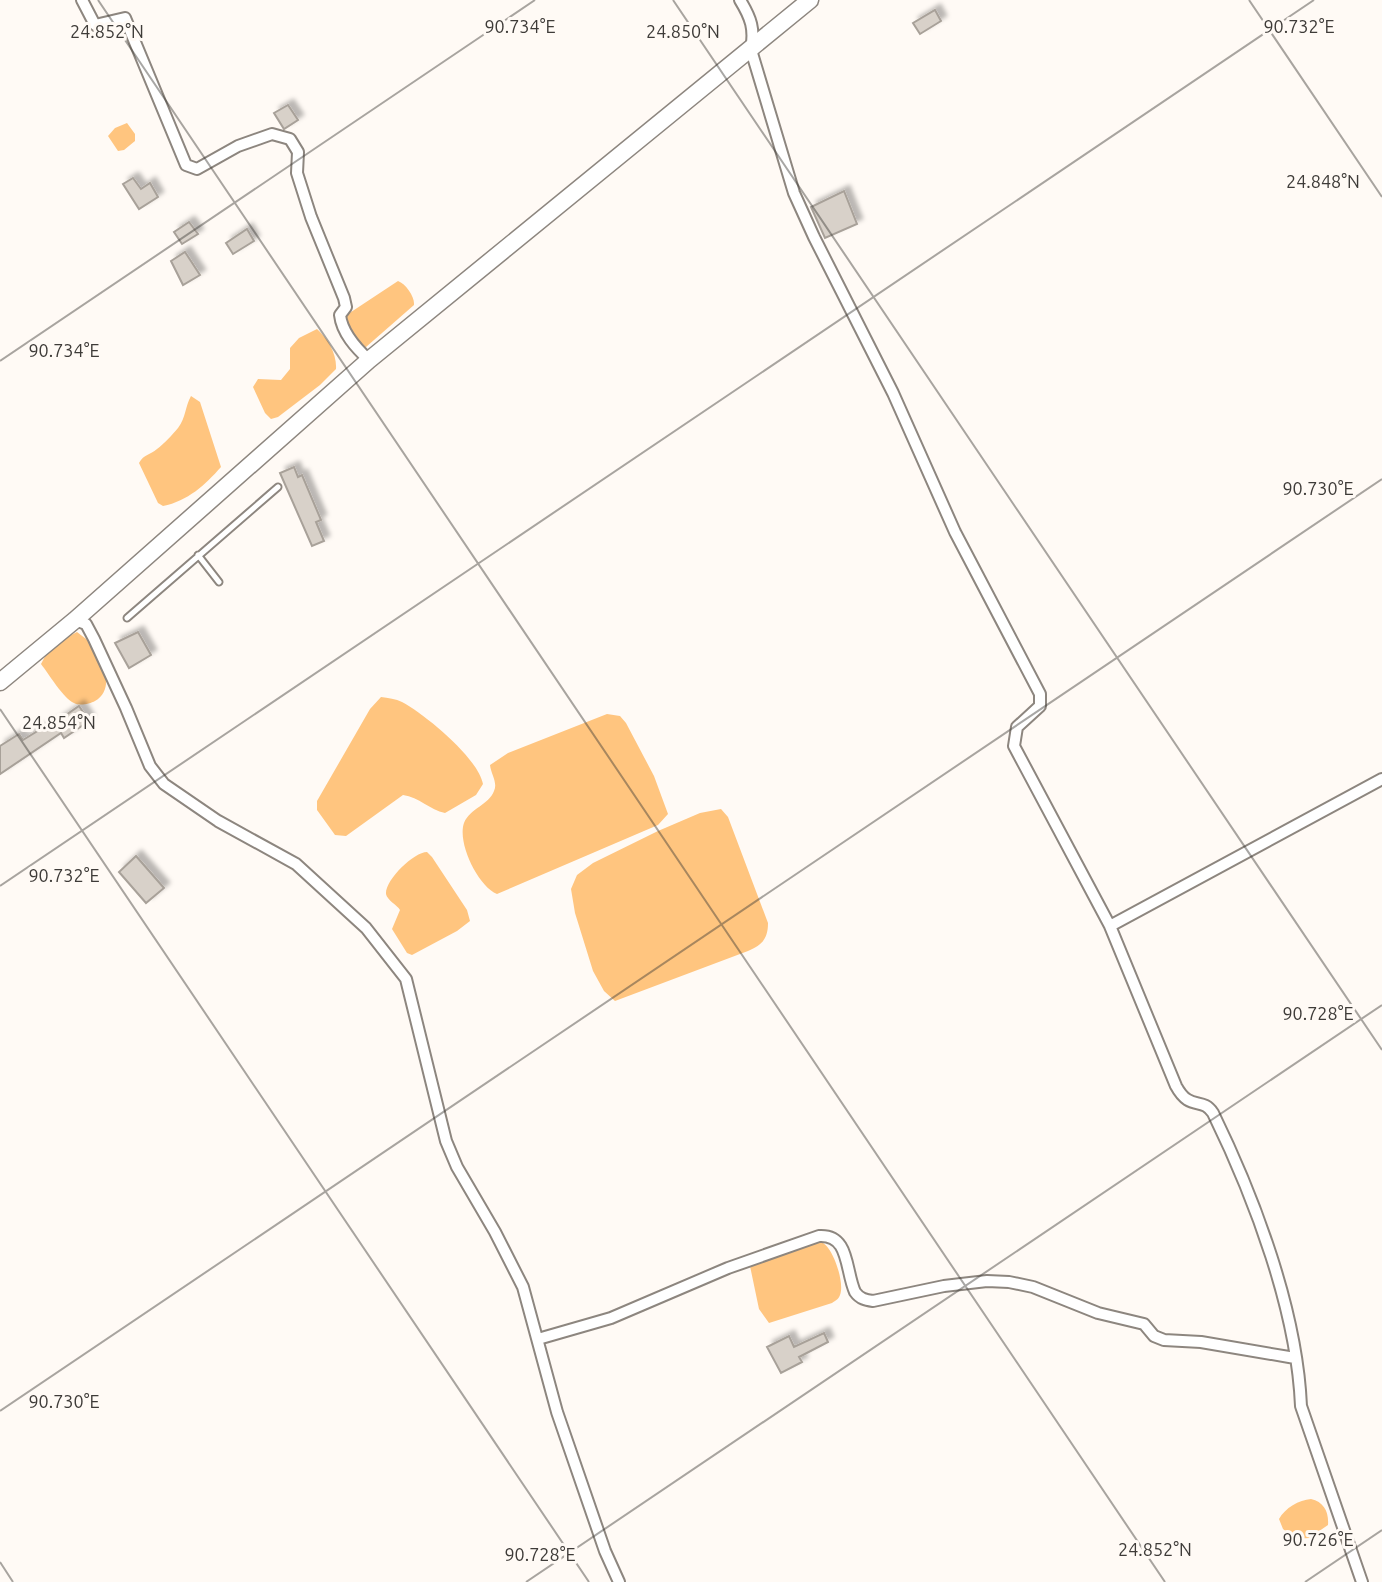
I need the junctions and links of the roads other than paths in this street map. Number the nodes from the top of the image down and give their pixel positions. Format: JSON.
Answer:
{"nodes":[{"id":1,"x":82,"y":0,"type":"edge"},
{"id":2,"x":740,"y":0,"type":"edge"},
{"id":3,"x":810,"y":0,"type":"edge"},
{"id":4,"x":751,"y":50,"type":"junction"},
{"id":5,"x":369,"y":360,"type":"junction"},
{"id":6,"x":278,"y":487,"type":"dead end"},
{"id":7,"x":198,"y":555,"type":"junction"},
{"id":8,"x":219,"y":582,"type":"dead end"},
{"id":9,"x":127,"y":618,"type":"dead end"},
{"id":10,"x":75,"y":620,"type":"junction"},
{"id":11,"x":0,"y":682,"type":"edge"},
{"id":12,"x":1382,"y":779,"type":"edge"},
{"id":13,"x":1110,"y":926,"type":"junction"},
{"id":14,"x":538,"y":1339,"type":"junction"},
{"id":15,"x":1295,"y":1358,"type":"junction"},
{"id":16,"x":620,"y":1582,"type":"edge"},
{"id":17,"x":1362,"y":1582,"type":"edge"}],
"edges":[{"from":1,"to":5,"type":"street"},
{"from":2,"to":4,"type":"street"},
{"from":3,"to":4,"type":"main road"},
{"from":4,"to":5,"type":"main road"},
{"from":4,"to":13,"type":"street"},
{"from":5,"to":10,"type":"main road"},
{"from":6,"to":7,"type":"lane"},
{"from":7,"to":8,"type":"lane"},
{"from":7,"to":9,"type":"lane"},
{"from":10,"to":11,"type":"main road"},
{"from":10,"to":14,"type":"street"},
{"from":12,"to":13,"type":"street"},
{"from":13,"to":15,"type":"street"},
{"from":14,"to":15,"type":"street"},
{"from":14,"to":16,"type":"street"},
{"from":15,"to":17,"type":"street"}]}
